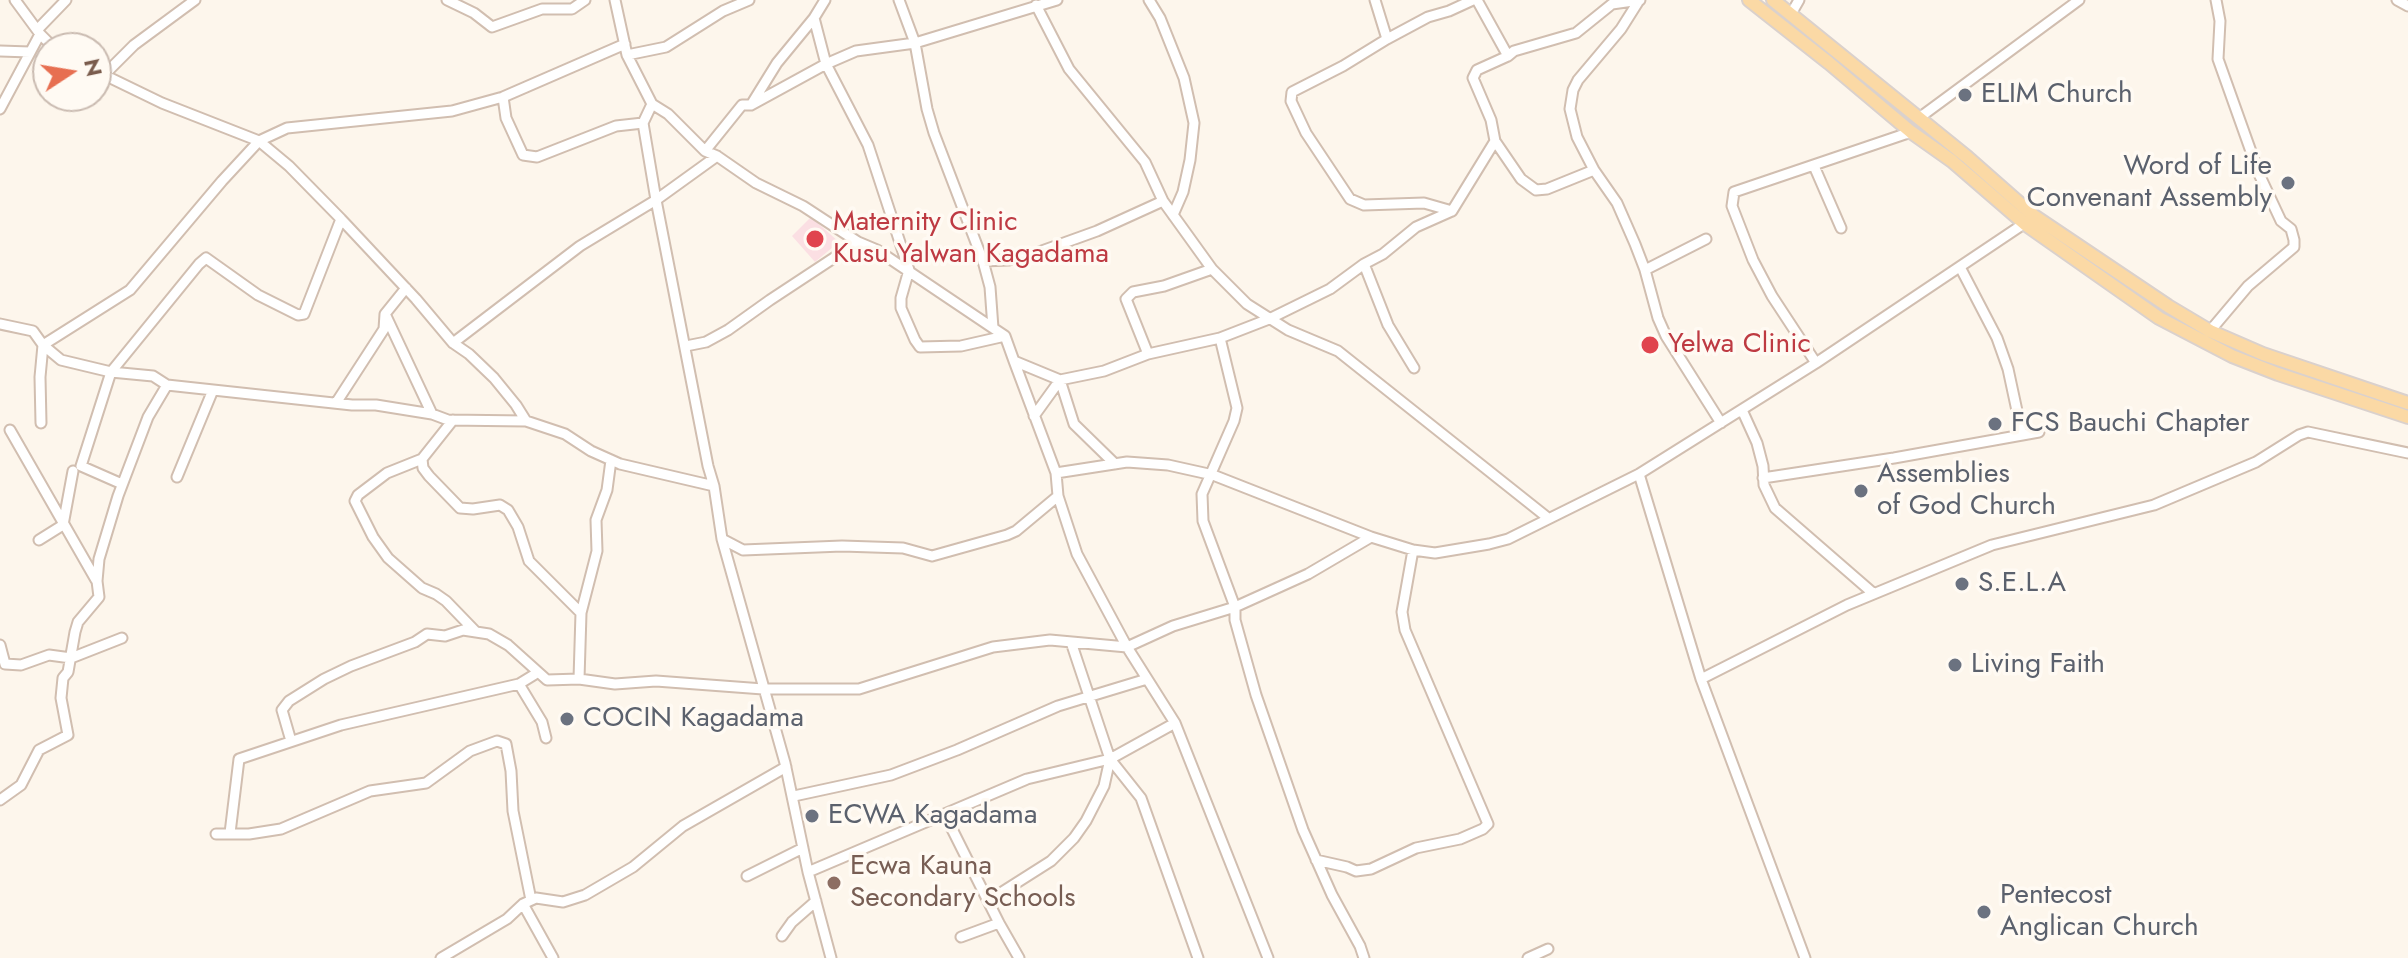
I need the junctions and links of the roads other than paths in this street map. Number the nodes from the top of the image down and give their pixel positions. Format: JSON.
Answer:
{"nodes":[{"id":1,"x":15,"y":0,"type":"edge"},
{"id":2,"x":66,"y":0,"type":"edge"},
{"id":3,"x":195,"y":0,"type":"edge"},
{"id":4,"x":447,"y":0,"type":"edge"},
{"id":5,"x":585,"y":0,"type":"edge"},
{"id":6,"x":615,"y":0,"type":"edge"},
{"id":7,"x":718,"y":0,"type":"edge"},
{"id":8,"x":749,"y":0,"type":"edge"},
{"id":9,"x":825,"y":0,"type":"edge"},
{"id":10,"x":899,"y":0,"type":"edge"},
{"id":11,"x":1057,"y":0,"type":"edge"},
{"id":12,"x":1149,"y":0,"type":"edge"},
{"id":13,"x":1375,"y":0,"type":"edge"},
{"id":14,"x":1475,"y":0,"type":"edge"},
{"id":15,"x":1749,"y":0,"type":"edge"},
{"id":16,"x":1773,"y":0,"type":"edge"},
{"id":17,"x":1799,"y":0,"type":"edge"},
{"id":18,"x":2079,"y":0,"type":"edge"},
{"id":19,"x":2216,"y":0,"type":"edge"},
{"id":20,"x":2397,"y":0,"type":"edge"},
{"id":21,"x":1639,"y":1,"type":"edge"},
{"id":22,"x":1036,"y":5,"type":"junction"},
{"id":23,"x":2408,"y":6,"type":"edge"},
{"id":24,"x":723,"y":11,"type":"junction"},
{"id":25,"x":1791,"y":14,"type":"junction"},
{"id":26,"x":814,"y":18,"type":"junction"},
{"id":27,"x":39,"y":32,"type":"joint"},
{"id":28,"x":1387,"y":39,"type":"junction"},
{"id":29,"x":915,"y":43,"type":"junction"},
{"id":30,"x":625,"y":44,"type":"junction"},
{"id":31,"x":32,"y":48,"type":"edge"},
{"id":32,"x":0,"y":51,"type":"edge"},
{"id":33,"x":30,"y":52,"type":"junction"},
{"id":34,"x":627,"y":55,"type":"junction"},
{"id":35,"x":1508,"y":56,"type":"junction"},
{"id":36,"x":112,"y":63,"type":"edge"},
{"id":37,"x":826,"y":64,"type":"junction"},
{"id":38,"x":112,"y":79,"type":"edge"},
{"id":39,"x":503,"y":97,"type":"junction"},
{"id":40,"x":652,"y":104,"type":"junction"},
{"id":41,"x":751,"y":105,"type":"junction"},
{"id":42,"x":0,"y":109,"type":"edge"},
{"id":43,"x":1919,"y":118,"type":"junction"},
{"id":44,"x":643,"y":123,"type":"junction"},
{"id":45,"x":1911,"y":132,"type":"junction"},
{"id":46,"x":259,"y":141,"type":"junction"},
{"id":47,"x":1495,"y":141,"type":"junction"},
{"id":48,"x":705,"y":151,"type":"junction"},
{"id":49,"x":717,"y":156,"type":"junction"},
{"id":50,"x":1814,"y":166,"type":"junction"},
{"id":51,"x":1594,"y":170,"type":"junction"},
{"id":52,"x":656,"y":200,"type":"junction"},
{"id":53,"x":1163,"y":201,"type":"junction"},
{"id":54,"x":1452,"y":211,"type":"junction"},
{"id":55,"x":1173,"y":215,"type":"junction"},
{"id":56,"x":341,"y":219,"type":"junction"},
{"id":57,"x":2029,"y":220,"type":"junction"},
{"id":58,"x":1841,"y":228,"type":"dead end"},
{"id":59,"x":1706,"y":239,"type":"dead end"},
{"id":60,"x":858,"y":242,"type":"junction"},
{"id":61,"x":983,"y":261,"type":"junction"},
{"id":62,"x":1364,"y":264,"type":"junction"},
{"id":63,"x":1960,"y":267,"type":"junction"},
{"id":64,"x":1212,"y":269,"type":"junction"},
{"id":65,"x":909,"y":270,"type":"junction"},
{"id":66,"x":1645,"y":270,"type":"junction"},
{"id":67,"x":406,"y":288,"type":"junction"},
{"id":68,"x":385,"y":314,"type":"junction"},
{"id":69,"x":1269,"y":319,"type":"junction"},
{"id":70,"x":0,"y":324,"type":"edge"},
{"id":71,"x":993,"y":328,"type":"junction"},
{"id":72,"x":2210,"y":331,"type":"junction"},
{"id":73,"x":1005,"y":336,"type":"junction"},
{"id":74,"x":1220,"y":338,"type":"junction"},
{"id":75,"x":453,"y":343,"type":"junction"},
{"id":76,"x":43,"y":345,"type":"junction"},
{"id":77,"x":686,"y":346,"type":"junction"},
{"id":78,"x":1148,"y":354,"type":"junction"},
{"id":79,"x":1014,"y":361,"type":"junction"},
{"id":80,"x":1816,"y":363,"type":"junction"},
{"id":81,"x":1414,"y":368,"type":"dead end"},
{"id":82,"x":111,"y":372,"type":"junction"},
{"id":83,"x":1060,"y":380,"type":"junction"},
{"id":84,"x":167,"y":385,"type":"junction"},
{"id":85,"x":213,"y":390,"type":"junction"},
{"id":86,"x":336,"y":403,"type":"junction"},
{"id":87,"x":2408,"y":403,"type":"edge"},
{"id":88,"x":1742,"y":410,"type":"junction"},
{"id":89,"x":432,"y":414,"type":"junction"},
{"id":90,"x":1034,"y":416,"type":"junction"},
{"id":91,"x":2408,"y":417,"type":"edge"},
{"id":92,"x":453,"y":420,"type":"junction"},
{"id":93,"x":526,"y":421,"type":"junction"},
{"id":94,"x":41,"y":423,"type":"dead end"},
{"id":95,"x":1721,"y":423,"type":"junction"},
{"id":96,"x":10,"y":430,"type":"dead end"},
{"id":97,"x":2039,"y":432,"type":"dead end"},
{"id":98,"x":2022,"y":434,"type":"junction"},
{"id":99,"x":2408,"y":453,"type":"edge"},
{"id":100,"x":422,"y":459,"type":"junction"},
{"id":101,"x":611,"y":460,"type":"junction"},
{"id":102,"x":1115,"y":464,"type":"junction"},
{"id":103,"x":73,"y":471,"type":"dead end"},
{"id":104,"x":1056,"y":473,"type":"junction"},
{"id":105,"x":1210,"y":474,"type":"junction"},
{"id":106,"x":1639,"y":474,"type":"junction"},
{"id":107,"x":177,"y":477,"type":"dead end"},
{"id":108,"x":1763,"y":478,"type":"junction"},
{"id":109,"x":122,"y":484,"type":"junction"},
{"id":110,"x":714,"y":486,"type":"junction"},
{"id":111,"x":1058,"y":496,"type":"junction"},
{"id":112,"x":1548,"y":518,"type":"junction"},
{"id":113,"x":63,"y":525,"type":"junction"},
{"id":114,"x":1371,"y":537,"type":"junction"},
{"id":115,"x":722,"y":539,"type":"junction"},
{"id":116,"x":39,"y":540,"type":"dead end"},
{"id":117,"x":1413,"y":550,"type":"junction"},
{"id":118,"x":97,"y":581,"type":"junction"},
{"id":119,"x":1874,"y":594,"type":"junction"},
{"id":120,"x":1235,"y":607,"type":"junction"},
{"id":121,"x":581,"y":613,"type":"junction"},
{"id":122,"x":475,"y":631,"type":"junction"},
{"id":123,"x":122,"y":638,"type":"dead end"},
{"id":124,"x":1071,"y":642,"type":"junction"},
{"id":125,"x":0,"y":645,"type":"edge"},
{"id":126,"x":1127,"y":647,"type":"junction"},
{"id":127,"x":71,"y":658,"type":"junction"},
{"id":128,"x":537,"y":673,"type":"junction"},
{"id":129,"x":579,"y":679,"type":"junction"},
{"id":130,"x":1147,"y":679,"type":"junction"},
{"id":131,"x":1701,"y":679,"type":"junction"},
{"id":132,"x":519,"y":684,"type":"junction"},
{"id":133,"x":763,"y":689,"type":"junction"},
{"id":134,"x":1090,"y":696,"type":"junction"},
{"id":135,"x":1175,"y":723,"type":"junction"},
{"id":136,"x":546,"y":738,"type":"dead end"},
{"id":137,"x":291,"y":741,"type":"junction"},
{"id":138,"x":1110,"y":759,"type":"junction"},
{"id":139,"x":786,"y":767,"type":"junction"},
{"id":140,"x":794,"y":796,"type":"junction"},
{"id":141,"x":0,"y":800,"type":"edge"},
{"id":142,"x":945,"y":815,"type":"junction"},
{"id":143,"x":230,"y":833,"type":"junction"},
{"id":144,"x":216,"y":834,"type":"dead end"},
{"id":145,"x":803,"y":848,"type":"junction"},
{"id":146,"x":1316,"y":860,"type":"junction"},
{"id":147,"x":808,"y":872,"type":"junction"},
{"id":148,"x":747,"y":876,"type":"dead end"},
{"id":149,"x":816,"y":901,"type":"junction"},
{"id":150,"x":988,"y":901,"type":"junction"},
{"id":151,"x":527,"y":902,"type":"junction"},
{"id":152,"x":999,"y":923,"type":"junction"},
{"id":153,"x":782,"y":936,"type":"dead end"},
{"id":154,"x":961,"y":937,"type":"dead end"},
{"id":155,"x":1548,"y":949,"type":"dead end"},
{"id":156,"x":441,"y":958,"type":"edge"},
{"id":157,"x":553,"y":958,"type":"edge"},
{"id":158,"x":831,"y":958,"type":"edge"},
{"id":159,"x":1019,"y":958,"type":"edge"},
{"id":160,"x":1198,"y":958,"type":"edge"},
{"id":161,"x":1268,"y":958,"type":"edge"},
{"id":162,"x":1364,"y":958,"type":"edge"},
{"id":163,"x":1528,"y":958,"type":"edge"},
{"id":164,"x":1805,"y":958,"type":"edge"}],
"edges":[{"from":1,"to":27,"type":"street"},
{"from":2,"to":27,"type":"street"},
{"from":3,"to":36,"type":"street"},
{"from":4,"to":5,"type":"street"},
{"from":6,"to":30,"type":"street"},
{"from":7,"to":24,"type":"street"},
{"from":8,"to":24,"type":"street"},
{"from":9,"to":26,"type":"street"},
{"from":10,"to":29,"type":"street"},
{"from":11,"to":22,"type":"street"},
{"from":12,"to":55,"type":"street"},
{"from":13,"to":28,"type":"street"},
{"from":14,"to":28,"type":"street"},
{"from":14,"to":35,"type":"street"},
{"from":15,"to":45,"type":"main road"},
{"from":16,"to":25,"type":"main road"},
{"from":17,"to":25,"type":"street"},
{"from":18,"to":43,"type":"street"},
{"from":19,"to":72,"type":"street"},
{"from":20,"to":23,"type":"street"},
{"from":21,"to":35,"type":"street"},
{"from":21,"to":51,"type":"street"},
{"from":22,"to":29,"type":"street"},
{"from":22,"to":53,"type":"street"},
{"from":24,"to":34,"type":"street"},
{"from":25,"to":43,"type":"main road"},
{"from":26,"to":37,"type":"street"},
{"from":26,"to":41,"type":"street"},
{"from":28,"to":54,"type":"street"},
{"from":29,"to":37,"type":"street"},
{"from":29,"to":61,"type":"street"},
{"from":30,"to":34,"type":"street"},
{"from":30,"to":39,"type":"street"},
{"from":31,"to":33,"type":"street"},
{"from":32,"to":33,"type":"street"},
{"from":33,"to":42,"type":"street"},
{"from":34,"to":40,"type":"street"},
{"from":35,"to":47,"type":"street"},
{"from":37,"to":41,"type":"street"},
{"from":37,"to":65,"type":"street"},
{"from":38,"to":46,"type":"street"},
{"from":39,"to":44,"type":"street"},
{"from":39,"to":46,"type":"street"},
{"from":40,"to":44,"type":"street"},
{"from":40,"to":48,"type":"street"},
{"from":41,"to":48,"type":"street"},
{"from":43,"to":57,"type":"main road"},
{"from":44,"to":52,"type":"street"},
{"from":45,"to":50,"type":"street"},
{"from":45,"to":57,"type":"main road"},
{"from":46,"to":56,"type":"street"},
{"from":46,"to":76,"type":"street"},
{"from":47,"to":51,"type":"street"},
{"from":47,"to":54,"type":"street"},
{"from":48,"to":49,"type":"street"},
{"from":49,"to":52,"type":"street"},
{"from":49,"to":60,"type":"street"},
{"from":50,"to":58,"type":"street"},
{"from":50,"to":80,"type":"street"},
{"from":51,"to":66,"type":"street"},
{"from":52,"to":75,"type":"street"},
{"from":52,"to":77,"type":"street"},
{"from":53,"to":55,"type":"street"},
{"from":53,"to":61,"type":"street"},
{"from":54,"to":62,"type":"street"},
{"from":55,"to":64,"type":"street"},
{"from":56,"to":67,"type":"street"},
{"from":56,"to":82,"type":"street"},
{"from":57,"to":63,"type":"street"},
{"from":57,"to":72,"type":"main road"},
{"from":57,"to":91,"type":"main road"},
{"from":59,"to":66,"type":"street"},
{"from":60,"to":65,"type":"street"},
{"from":60,"to":77,"type":"street"},
{"from":61,"to":71,"type":"street"},
{"from":62,"to":69,"type":"street"},
{"from":62,"to":81,"type":"street"},
{"from":63,"to":80,"type":"street"},
{"from":63,"to":98,"type":"street"},
{"from":64,"to":69,"type":"street"},
{"from":64,"to":78,"type":"street"},
{"from":65,"to":71,"type":"street"},
{"from":65,"to":73,"type":"street"},
{"from":66,"to":95,"type":"street"},
{"from":67,"to":68,"type":"street"},
{"from":67,"to":75,"type":"street"},
{"from":68,"to":86,"type":"street"},
{"from":68,"to":89,"type":"street"},
{"from":69,"to":74,"type":"street"},
{"from":69,"to":112,"type":"street"},
{"from":70,"to":76,"type":"street"},
{"from":71,"to":73,"type":"street"},
{"from":72,"to":87,"type":"main road"},
{"from":73,"to":79,"type":"street"},
{"from":74,"to":78,"type":"street"},
{"from":74,"to":105,"type":"street"},
{"from":75,"to":93,"type":"street"},
{"from":76,"to":82,"type":"street"},
{"from":76,"to":94,"type":"street"},
{"from":77,"to":110,"type":"street"},
{"from":78,"to":83,"type":"street"},
{"from":79,"to":83,"type":"street"},
{"from":79,"to":90,"type":"street"},
{"from":80,"to":88,"type":"street"},
{"from":82,"to":84,"type":"street"},
{"from":82,"to":109,"type":"street"},
{"from":83,"to":90,"type":"street"},
{"from":83,"to":102,"type":"street"},
{"from":84,"to":85,"type":"street"},
{"from":84,"to":109,"type":"street"},
{"from":85,"to":86,"type":"street"},
{"from":85,"to":107,"type":"street"},
{"from":86,"to":89,"type":"street"},
{"from":88,"to":95,"type":"street"},
{"from":88,"to":108,"type":"street"},
{"from":89,"to":92,"type":"street"},
{"from":90,"to":104,"type":"street"},
{"from":92,"to":93,"type":"street"},
{"from":92,"to":100,"type":"street"},
{"from":93,"to":101,"type":"street"},
{"from":95,"to":106,"type":"street"},
{"from":96,"to":113,"type":"street"},
{"from":97,"to":98,"type":"street"},
{"from":98,"to":108,"type":"street"},
{"from":99,"to":119,"type":"street"},
{"from":100,"to":121,"type":"street"},
{"from":100,"to":122,"type":"street"},
{"from":101,"to":110,"type":"street"},
{"from":101,"to":121,"type":"street"},
{"from":102,"to":104,"type":"street"},
{"from":102,"to":105,"type":"street"},
{"from":103,"to":113,"type":"street"},
{"from":104,"to":111,"type":"street"},
{"from":105,"to":114,"type":"street"},
{"from":105,"to":120,"type":"street"},
{"from":106,"to":112,"type":"street"},
{"from":106,"to":131,"type":"street"},
{"from":108,"to":119,"type":"street"},
{"from":109,"to":118,"type":"street"},
{"from":110,"to":115,"type":"street"},
{"from":111,"to":115,"type":"street"},
{"from":111,"to":126,"type":"street"},
{"from":112,"to":117,"type":"street"},
{"from":113,"to":116,"type":"street"},
{"from":113,"to":118,"type":"street"},
{"from":114,"to":117,"type":"street"},
{"from":114,"to":120,"type":"street"},
{"from":115,"to":133,"type":"street"},
{"from":117,"to":146,"type":"street"},
{"from":118,"to":127,"type":"street"},
{"from":119,"to":131,"type":"street"},
{"from":120,"to":126,"type":"street"},
{"from":120,"to":146,"type":"street"},
{"from":121,"to":129,"type":"street"},
{"from":122,"to":128,"type":"street"},
{"from":122,"to":137,"type":"street"},
{"from":123,"to":127,"type":"street"},
{"from":124,"to":126,"type":"street"},
{"from":124,"to":133,"type":"street"},
{"from":124,"to":134,"type":"street"},
{"from":125,"to":127,"type":"street"},
{"from":126,"to":130,"type":"street"},
{"from":127,"to":141,"type":"street"},
{"from":128,"to":129,"type":"street"},
{"from":128,"to":132,"type":"street"},
{"from":129,"to":133,"type":"street"},
{"from":130,"to":134,"type":"street"},
{"from":130,"to":135,"type":"street"},
{"from":131,"to":164,"type":"street"},
{"from":132,"to":136,"type":"street"},
{"from":132,"to":137,"type":"street"},
{"from":133,"to":139,"type":"street"},
{"from":134,"to":138,"type":"street"},
{"from":134,"to":140,"type":"street"},
{"from":135,"to":138,"type":"street"},
{"from":135,"to":161,"type":"street"},
{"from":137,"to":143,"type":"street"},
{"from":138,"to":142,"type":"street"},
{"from":138,"to":150,"type":"street"},
{"from":138,"to":160,"type":"street"},
{"from":139,"to":140,"type":"street"},
{"from":139,"to":151,"type":"street"},
{"from":140,"to":145,"type":"street"},
{"from":142,"to":147,"type":"street"},
{"from":142,"to":150,"type":"street"},
{"from":143,"to":144,"type":"street"},
{"from":143,"to":151,"type":"street"},
{"from":145,"to":147,"type":"street"},
{"from":145,"to":148,"type":"street"},
{"from":146,"to":162,"type":"street"},
{"from":147,"to":149,"type":"street"},
{"from":149,"to":153,"type":"street"},
{"from":149,"to":158,"type":"street"},
{"from":150,"to":152,"type":"street"},
{"from":151,"to":156,"type":"street"},
{"from":151,"to":157,"type":"street"},
{"from":152,"to":154,"type":"street"},
{"from":152,"to":159,"type":"street"},
{"from":155,"to":163,"type":"street"}]}
